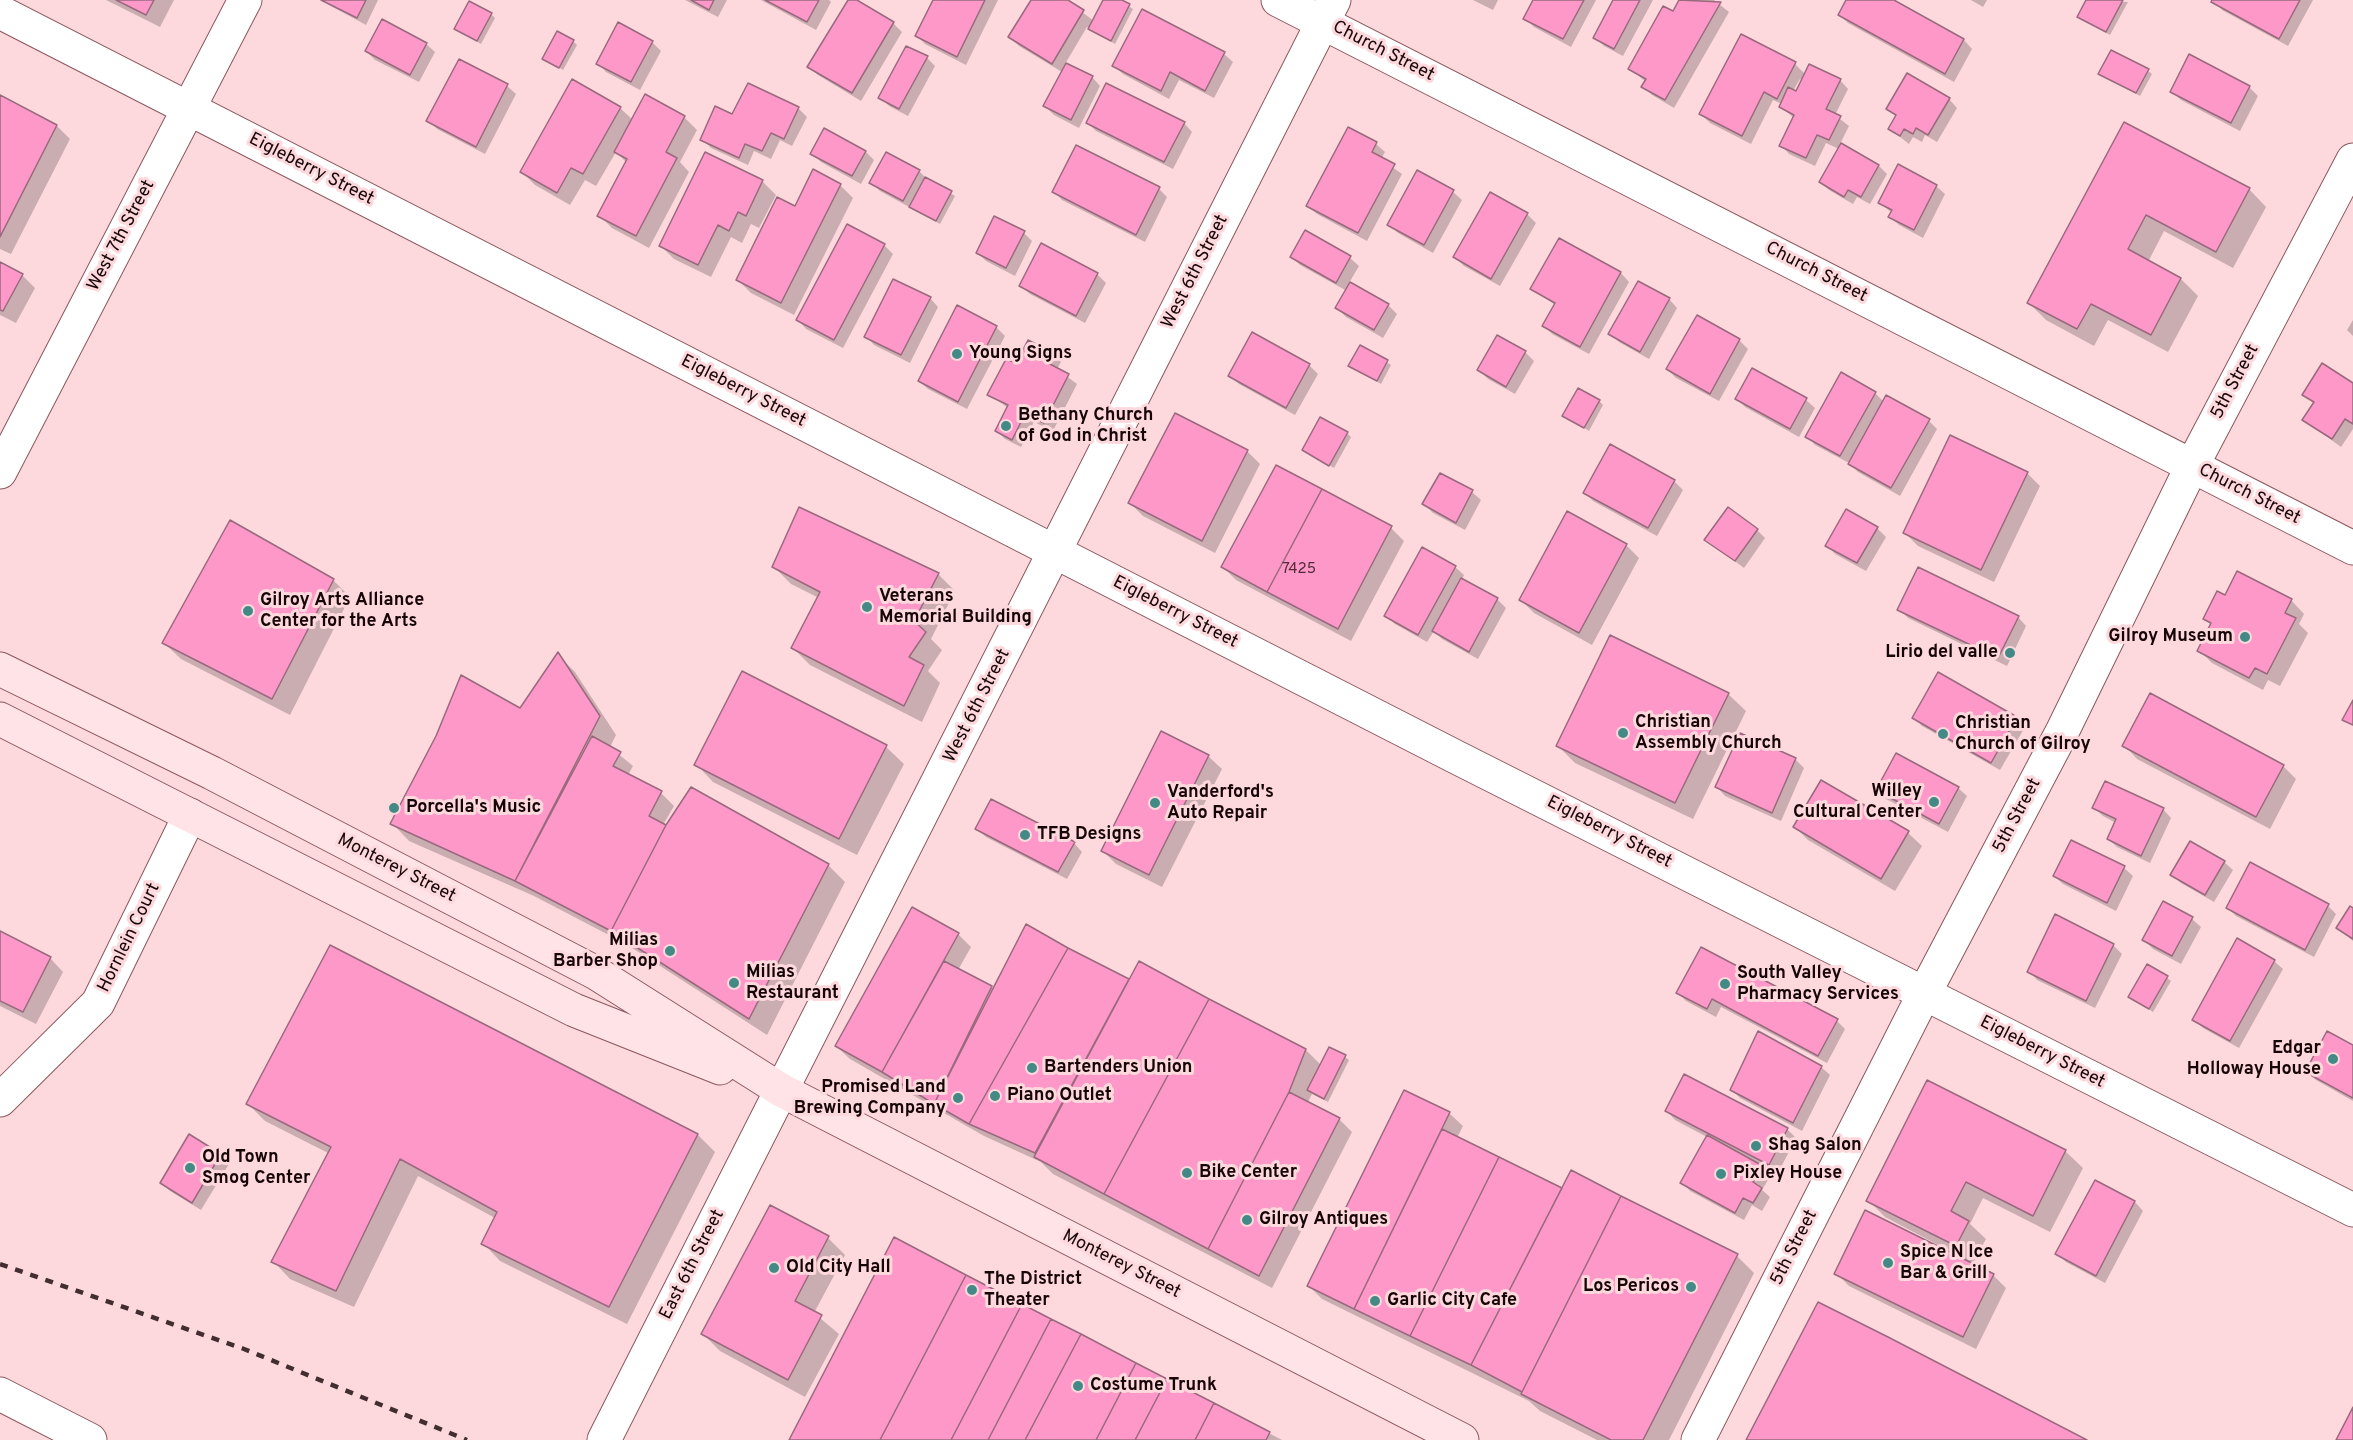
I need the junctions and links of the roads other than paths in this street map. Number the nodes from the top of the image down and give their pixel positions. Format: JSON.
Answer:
{"nodes":[{"id":1,"x":245,"y":0,"type":"edge"},
{"id":2,"x":1278,"y":0,"type":"edge"},
{"id":3,"x":1329,"y":11,"type":"edge"},
{"id":4,"x":0,"y":12,"type":"edge"},
{"id":5,"x":189,"y":108,"type":"junction"},
{"id":6,"x":2353,"y":160,"type":"edge"},
{"id":7,"x":2192,"y":466,"type":"junction"},
{"id":8,"x":0,"y":472,"type":"edge"},
{"id":9,"x":2353,"y":548,"type":"edge"},
{"id":10,"x":1055,"y":552,"type":"junction"},
{"id":11,"x":0,"y":669,"type":"edge"},
{"id":12,"x":0,"y":719,"type":"edge"},
{"id":13,"x":190,"y":815,"type":"junction"},
{"id":14,"x":1924,"y":994,"type":"junction"},
{"id":15,"x":781,"y":1090,"type":"junction"},
{"id":16,"x":0,"y":1100,"type":"edge"},
{"id":17,"x":2353,"y":1210,"type":"edge"},
{"id":18,"x":0,"y":1394,"type":"edge"},
{"id":19,"x":90,"y":1440,"type":"edge"},
{"id":20,"x":604,"y":1440,"type":"edge"},
{"id":21,"x":1462,"y":1440,"type":"edge"},
{"id":22,"x":1698,"y":1440,"type":"edge"}],
"edges":[{"from":1,"to":5,"type":"street","name":"West 7th Street"},
{"from":2,"to":3,"type":"street","name":"Church Street"},
{"from":3,"to":7,"type":"street","name":"Church Street"},
{"from":3,"to":10,"type":"street","name":"West 6th Street"},
{"from":4,"to":5,"type":"street","name":"Eigleberry Street"},
{"from":5,"to":8,"type":"street","name":"West 7th Street"},
{"from":5,"to":10,"type":"street","name":"Eigleberry Street"},
{"from":6,"to":7,"type":"street","name":"5th Street"},
{"from":7,"to":9,"type":"street","name":"Church Street"},
{"from":7,"to":14,"type":"street","name":"5th Street"},
{"from":10,"to":14,"type":"street","name":"Eigleberry Street"},
{"from":10,"to":15,"type":"street","name":"West 6th Street"},
{"from":11,"to":15,"type":"main road","name":"Monterey Street"},
{"from":12,"to":13,"type":"main road","name":"Monterey Street"},
{"from":13,"to":15,"type":"main road","name":"Monterey Street"},
{"from":13,"to":16,"type":"street","name":"Hornlein Court"},
{"from":14,"to":17,"type":"street","name":"Eigleberry Street"},
{"from":14,"to":22,"type":"street","name":"5th Street"},
{"from":15,"to":20,"type":"street","name":"East 6th Street"},
{"from":15,"to":21,"type":"main road","name":"Monterey Street"},
{"from":18,"to":19,"type":"street"}]}
